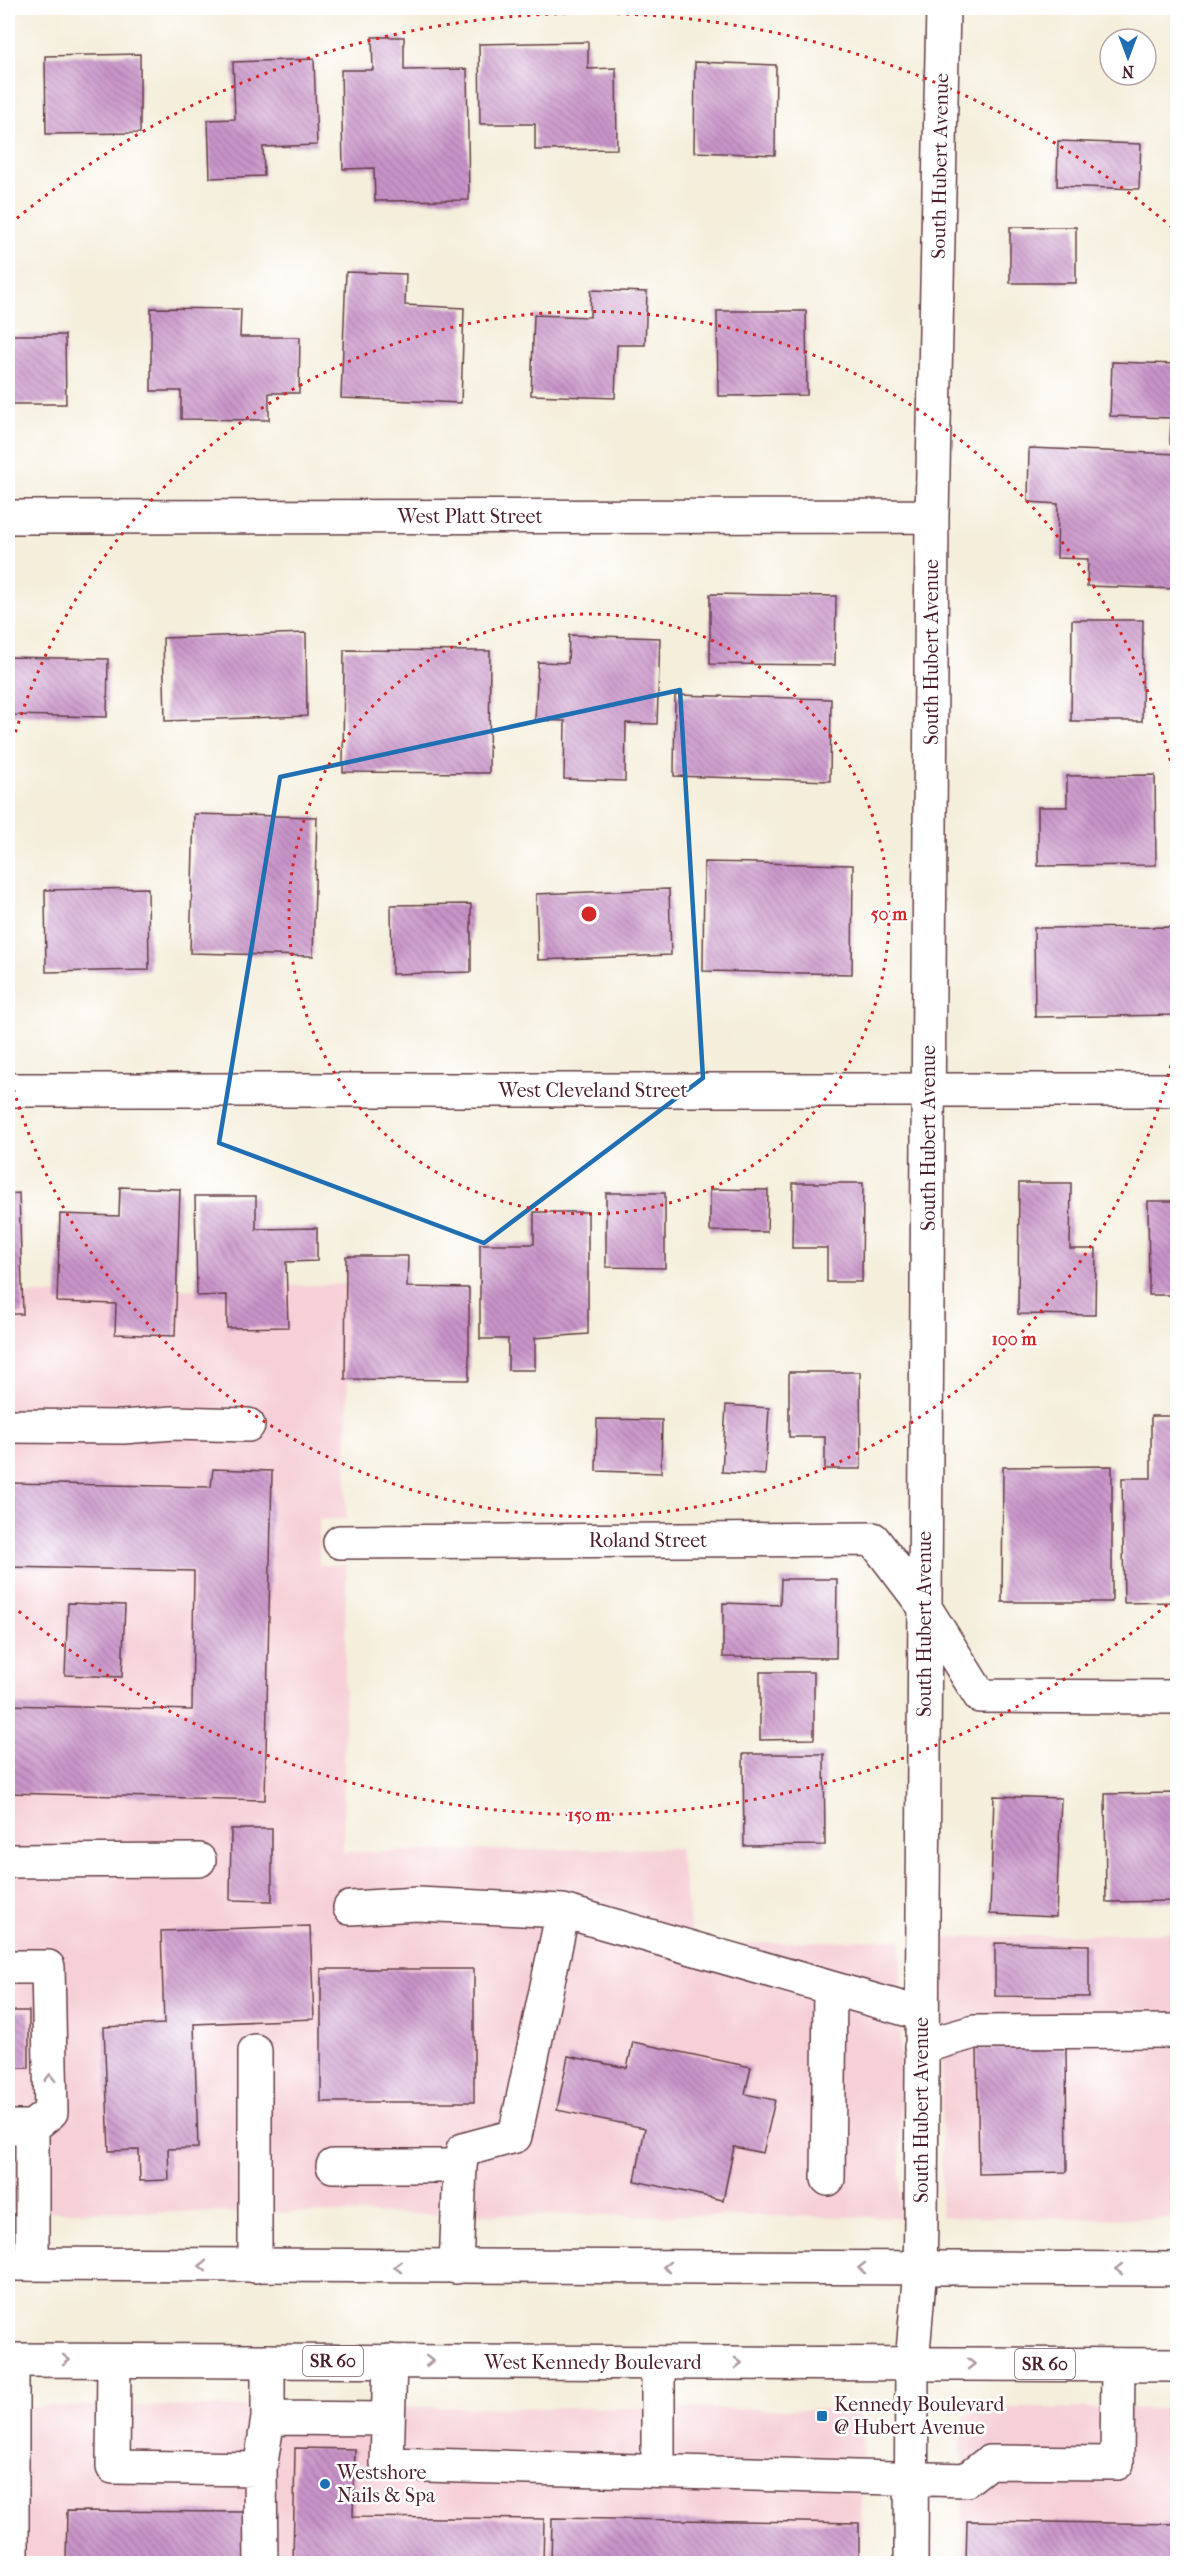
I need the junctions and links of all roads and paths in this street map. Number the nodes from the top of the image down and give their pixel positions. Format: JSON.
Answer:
{"nodes":[{"id":1,"x":943,"y":8,"type":"edge"},
{"id":2,"x":932,"y":516,"type":"junction"},
{"id":3,"x":8,"y":517,"type":"edge"},
{"id":4,"x":928,"y":1089,"type":"junction"},
{"id":5,"x":8,"y":1090,"type":"edge"},
{"id":6,"x":1178,"y":1090,"type":"edge"},
{"id":7,"x":248,"y":1425,"type":"dead end"},
{"id":8,"x":8,"y":1426,"type":"edge"},
{"id":9,"x":340,"y":1542,"type":"dead end"},
{"id":10,"x":924,"y":1606,"type":"junction"},
{"id":11,"x":1178,"y":1697,"type":"edge"},
{"id":12,"x":199,"y":1860,"type":"dead end"},
{"id":13,"x":8,"y":1861,"type":"edge"},
{"id":14,"x":350,"y":1908,"type":"dead end"},
{"id":15,"x":563,"y":1911,"type":"junction"},
{"id":16,"x":8,"y":1967,"type":"edge"},
{"id":17,"x":830,"y":1989,"type":"junction"},
{"id":18,"x":922,"y":2014,"type":"junction"},
{"id":19,"x":1178,"y":2031,"type":"edge"},
{"id":20,"x":921,"y":2047,"type":"junction"},
{"id":21,"x":255,"y":2051,"type":"dead end"},
{"id":22,"x":20,"y":2127,"type":"edge"},
{"id":23,"x":333,"y":2166,"type":"dead end"},
{"id":24,"x":460,"y":2166,"type":"junction"},
{"id":25,"x":828,"y":2179,"type":"dead end"},
{"id":26,"x":20,"y":2264,"type":"edge"},
{"id":27,"x":255,"y":2266,"type":"junction"},
{"id":28,"x":456,"y":2267,"type":"junction"},
{"id":29,"x":920,"y":2268,"type":"junction"},
{"id":30,"x":1178,"y":2269,"type":"edge"},
{"id":31,"x":10,"y":2360,"type":"edge"},
{"id":32,"x":114,"y":2361,"type":"junction"},
{"id":33,"x":268,"y":2361,"type":"junction"},
{"id":34,"x":390,"y":2361,"type":"junction"},
{"id":35,"x":658,"y":2363,"type":"junction"},
{"id":36,"x":912,"y":2364,"type":"junction"},
{"id":37,"x":1118,"y":2365,"type":"junction"},
{"id":38,"x":1178,"y":2365,"type":"edge"},
{"id":39,"x":268,"y":2418,"type":"junction"},
{"id":40,"x":388,"y":2419,"type":"junction"},
{"id":41,"x":10,"y":2438,"type":"edge"},
{"id":42,"x":260,"y":2469,"type":"junction"},
{"id":43,"x":658,"y":2470,"type":"junction"},
{"id":44,"x":912,"y":2478,"type":"junction"},
{"id":45,"x":10,"y":2516,"type":"edge"},
{"id":46,"x":12,"y":2564,"type":"edge"},
{"id":47,"x":261,"y":2564,"type":"edge"},
{"id":48,"x":911,"y":2564,"type":"edge"}],
"edges":[{"from":1,"to":2,"type":"street","name":"South Hubert Avenue"},
{"from":2,"to":3,"type":"street","name":"West Platt Street"},
{"from":2,"to":4,"type":"street","name":"South Hubert Avenue"},
{"from":4,"to":5,"type":"street","name":"West Cleveland Street"},
{"from":4,"to":6,"type":"street","name":"West Cleveland Street"},
{"from":4,"to":10,"type":"street","name":"South Hubert Avenue"},
{"from":7,"to":8,"type":"street"},
{"from":9,"to":10,"type":"street","name":"Roland Street"},
{"from":10,"to":11,"type":"street"},
{"from":10,"to":18,"type":"street","name":"South Hubert Avenue"},
{"from":12,"to":13,"type":"street"},
{"from":14,"to":15,"type":"street"},
{"from":15,"to":17,"type":"street"},
{"from":15,"to":24,"type":"street"},
{"from":22,"to":16,"type":"street","one_way":true},
{"from":17,"to":18,"type":"street"},
{"from":17,"to":25,"type":"street"},
{"from":18,"to":20,"type":"street","name":"South Hubert Avenue"},
{"from":19,"to":20,"type":"street"},
{"from":20,"to":29,"type":"street","name":"South Hubert Avenue"},
{"from":21,"to":27,"type":"street"},
{"from":22,"to":26,"type":"street"},
{"from":23,"to":24,"type":"street"},
{"from":24,"to":28,"type":"street"},
{"from":27,"to":26,"type":"street","one_way":true},
{"from":28,"to":27,"type":"street","one_way":true},
{"from":29,"to":28,"type":"street","one_way":true},
{"from":30,"to":29,"type":"street","one_way":true},
{"from":29,"to":36,"type":"street","name":"South Hubert Avenue"},
{"from":31,"to":32,"type":"street","name":"West Kennedy Boulevard","number":"SR 60","one_way":true},
{"from":31,"to":41,"type":"street"},
{"from":32,"to":33,"type":"street","name":"West Kennedy Boulevard","number":"SR 60"},
{"from":32,"to":42,"type":"street"},
{"from":33,"to":34,"type":"street","name":"West Kennedy Boulevard","number":"SR 60"},
{"from":33,"to":39,"type":"street"},
{"from":34,"to":35,"type":"street","name":"West Kennedy Boulevard","number":"SR 60","one_way":true},
{"from":34,"to":40,"type":"street"},
{"from":35,"to":36,"type":"street","name":"West Kennedy Boulevard","number":"SR 60","one_way":true},
{"from":35,"to":43,"type":"street"},
{"from":36,"to":37,"type":"street","name":"West Kennedy Boulevard","number":"SR 60","one_way":true},
{"from":36,"to":44,"type":"street","name":"South Hubert Avenue"},
{"from":37,"to":38,"type":"street","name":"West Kennedy Boulevard","number":"SR 60"},
{"from":37,"to":44,"type":"street"},
{"from":39,"to":40,"type":"street"},
{"from":39,"to":42,"type":"street"},
{"from":40,"to":43,"type":"street"},
{"from":41,"to":45,"type":"street"},
{"from":42,"to":47,"type":"street"},
{"from":43,"to":44,"type":"street"},
{"from":44,"to":48,"type":"street","name":"South Hubert Avenue"},
{"from":45,"to":46,"type":"street"}]}
